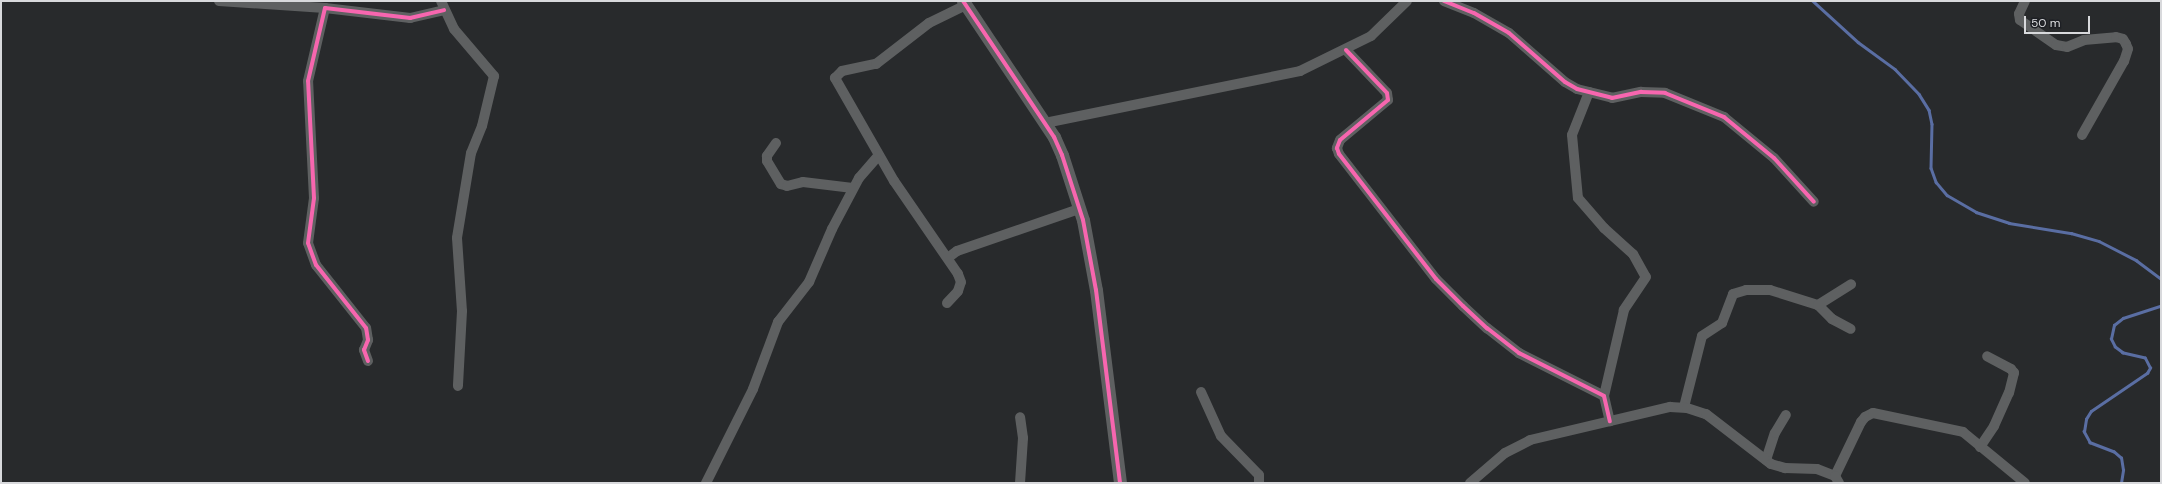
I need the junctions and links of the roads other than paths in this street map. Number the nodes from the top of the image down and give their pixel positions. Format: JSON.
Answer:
{"nodes":[{"id":1,"x":219,"y":1,"type":"edge"},
{"id":2,"x":1407,"y":1,"type":"edge"},
{"id":3,"x":1444,"y":1,"type":"edge"},
{"id":4,"x":2025,"y":1,"type":"edge"},
{"id":5,"x":964,"y":3,"type":"edge"},
{"id":6,"x":442,"y":6,"type":"edge"},
{"id":7,"x":325,"y":8,"type":"junction"},
{"id":8,"x":1346,"y":50,"type":"junction"},
{"id":9,"x":1589,"y":92,"type":"junction"},
{"id":10,"x":1045,"y":123,"type":"junction"},
{"id":11,"x":2082,"y":135,"type":"dead end"},
{"id":12,"x":776,"y":143,"type":"dead end"},
{"id":13,"x":879,"y":155,"type":"junction"},
{"id":14,"x":853,"y":188,"type":"junction"},
{"id":15,"x":1814,"y":202,"type":"dead end"},
{"id":16,"x":1079,"y":209,"type":"junction"},
{"id":17,"x":949,"y":257,"type":"junction"},
{"id":18,"x":1852,"y":284,"type":"dead end"},
{"id":19,"x":947,"y":303,"type":"dead end"},
{"id":20,"x":1818,"y":305,"type":"junction"},
{"id":21,"x":1851,"y":329,"type":"dead end"},
{"id":22,"x":1987,"y":356,"type":"dead end"},
{"id":23,"x":368,"y":361,"type":"dead end"},
{"id":24,"x":458,"y":386,"type":"dead end"},
{"id":25,"x":1201,"y":392,"type":"dead end"},
{"id":26,"x":1604,"y":396,"type":"junction"},
{"id":27,"x":1684,"y":407,"type":"junction"},
{"id":28,"x":1786,"y":415,"type":"dead end"},
{"id":29,"x":1020,"y":417,"type":"dead end"},
{"id":30,"x":1610,"y":421,"type":"junction"},
{"id":31,"x":1980,"y":447,"type":"junction"},
{"id":32,"x":1766,"y":460,"type":"junction"},
{"id":33,"x":1837,"y":480,"type":"edge"},
{"id":34,"x":706,"y":483,"type":"edge"},
{"id":35,"x":1020,"y":483,"type":"edge"},
{"id":36,"x":1120,"y":483,"type":"edge"},
{"id":37,"x":1259,"y":483,"type":"edge"},
{"id":38,"x":1470,"y":483,"type":"edge"},
{"id":39,"x":2025,"y":483,"type":"edge"}],
"edges":[{"from":1,"to":7,"type":"street"},
{"from":2,"to":8,"type":"street"},
{"from":3,"to":9,"type":"street"},
{"from":4,"to":11,"type":"street"},
{"from":5,"to":10,"type":"street"},
{"from":5,"to":13,"type":"street"},
{"from":6,"to":7,"type":"street"},
{"from":6,"to":24,"type":"street"},
{"from":7,"to":23,"type":"street"},
{"from":8,"to":10,"type":"street"},
{"from":8,"to":26,"type":"street"},
{"from":9,"to":15,"type":"street"},
{"from":9,"to":26,"type":"street"},
{"from":10,"to":16,"type":"street"},
{"from":12,"to":14,"type":"street"},
{"from":13,"to":14,"type":"street"},
{"from":13,"to":17,"type":"street"},
{"from":14,"to":34,"type":"street"},
{"from":16,"to":17,"type":"street"},
{"from":16,"to":36,"type":"street"},
{"from":17,"to":19,"type":"street"},
{"from":18,"to":20,"type":"street"},
{"from":20,"to":21,"type":"street"},
{"from":20,"to":27,"type":"street"},
{"from":22,"to":31,"type":"street"},
{"from":25,"to":37,"type":"street"},
{"from":26,"to":30,"type":"street"},
{"from":27,"to":30,"type":"street"},
{"from":27,"to":32,"type":"street"},
{"from":28,"to":32,"type":"street"},
{"from":29,"to":35,"type":"street"},
{"from":30,"to":38,"type":"street"},
{"from":31,"to":33,"type":"street"},
{"from":31,"to":39,"type":"street"},
{"from":32,"to":33,"type":"street"}]}
